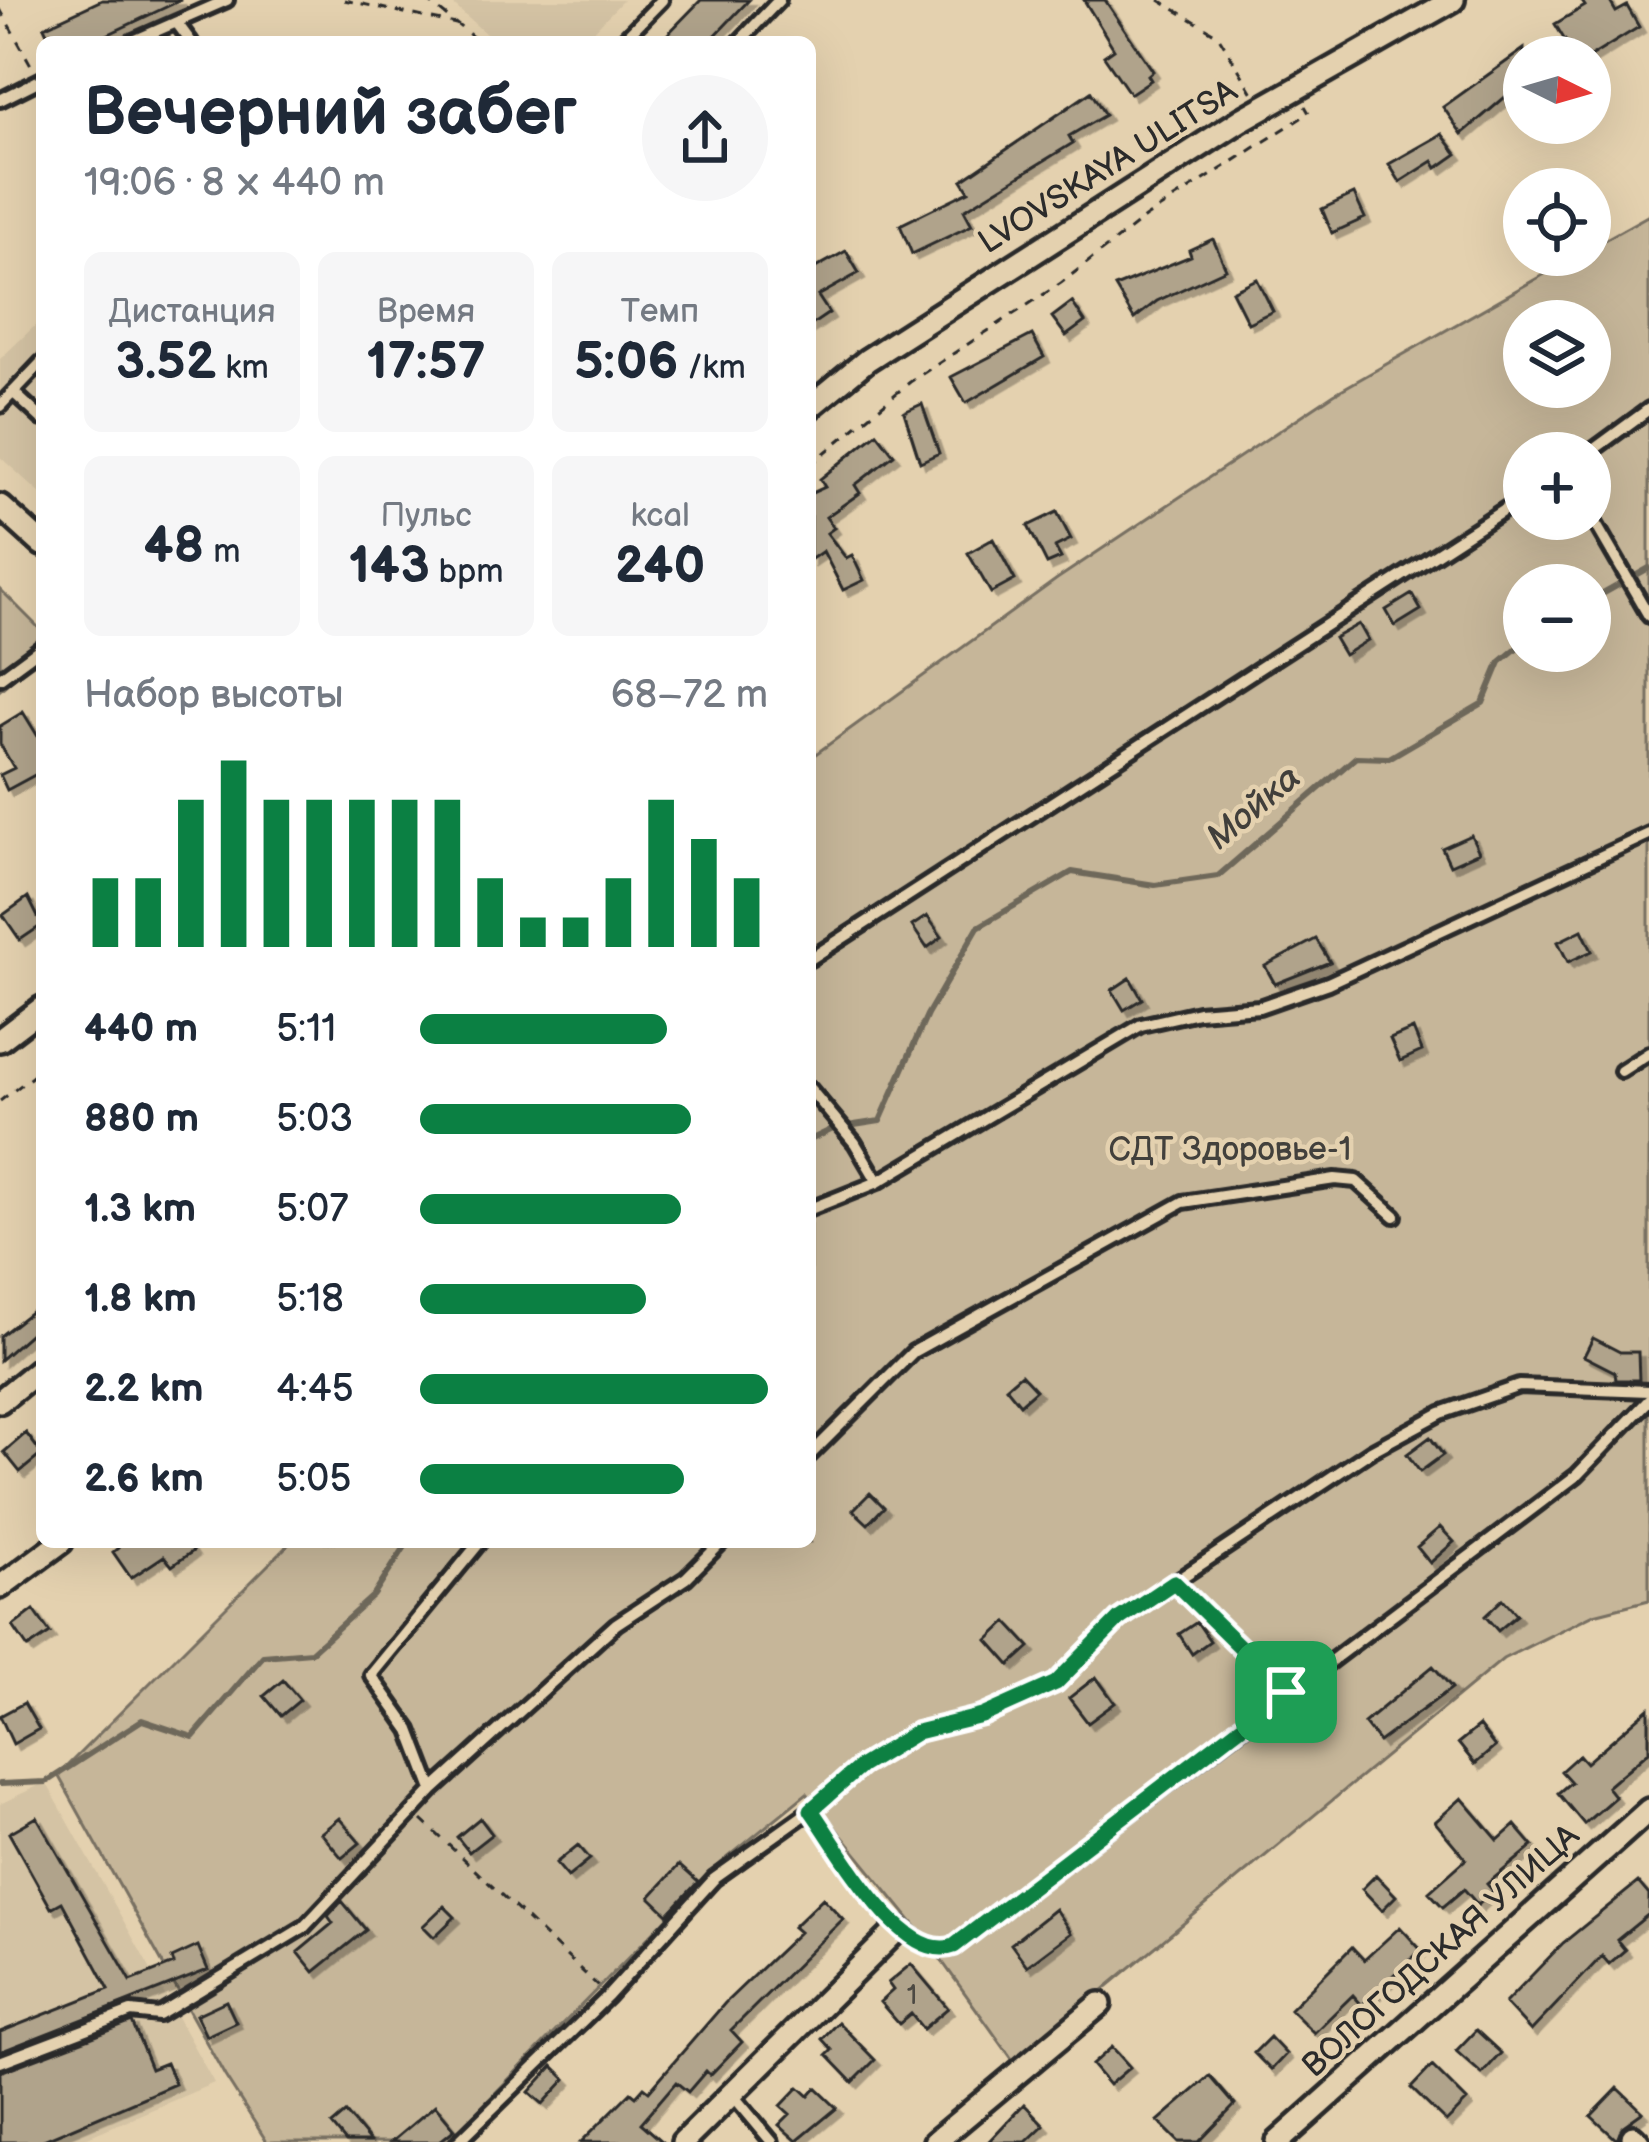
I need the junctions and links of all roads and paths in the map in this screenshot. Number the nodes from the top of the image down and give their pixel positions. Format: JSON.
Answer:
{"nodes":[{"id":1,"x":227,"y":0,"type":"edge"},
{"id":2,"x":344,"y":0,"type":"edge"},
{"id":3,"x":426,"y":0,"type":"edge"},
{"id":4,"x":662,"y":0,"type":"edge"},
{"id":5,"x":779,"y":0,"type":"edge"},
{"id":6,"x":1159,"y":0,"type":"edge"},
{"id":7,"x":1453,"y":0,"type":"edge"},
{"id":8,"x":0,"y":9,"type":"edge"},
{"id":9,"x":177,"y":23,"type":"junction"},
{"id":10,"x":456,"y":24,"type":"junction"},
{"id":11,"x":146,"y":36,"type":"edge"},
{"id":12,"x":187,"y":36,"type":"edge"},
{"id":13,"x":471,"y":36,"type":"edge"},
{"id":14,"x":627,"y":36,"type":"edge"},
{"id":15,"x":745,"y":36,"type":"edge"},
{"id":16,"x":36,"y":72,"type":"edge"},
{"id":17,"x":36,"y":83,"type":"edge"},
{"id":18,"x":1296,"y":88,"type":"junction"},
{"id":19,"x":0,"y":100,"type":"edge"},
{"id":20,"x":1262,"y":108,"type":"junction"},
{"id":21,"x":36,"y":368,"type":"edge"},
{"id":22,"x":14,"y":392,"type":"junction"},
{"id":23,"x":816,"y":402,"type":"edge"},
{"id":24,"x":0,"y":406,"type":"edge"},
{"id":25,"x":1649,"y":409,"type":"edge"},
{"id":26,"x":36,"y":413,"type":"edge"},
{"id":27,"x":1611,"y":437,"type":"edge"},
{"id":28,"x":816,"y":461,"type":"edge"},
{"id":29,"x":0,"y":506,"type":"edge"},
{"id":30,"x":1503,"y":511,"type":"edge"},
{"id":31,"x":36,"y":539,"type":"edge"},
{"id":32,"x":1605,"y":540,"type":"edge"},
{"id":33,"x":1649,"y":616,"type":"edge"},
{"id":34,"x":36,"y":652,"type":"edge"},
{"id":35,"x":0,"y":679,"type":"edge"},
{"id":36,"x":1649,"y":834,"type":"edge"},
{"id":37,"x":816,"y":955,"type":"edge"},
{"id":38,"x":36,"y":1012,"type":"edge"},
{"id":39,"x":0,"y":1040,"type":"edge"},
{"id":40,"x":1649,"y":1053,"type":"edge"},
{"id":41,"x":1622,"y":1071,"type":"dead end"},
{"id":42,"x":36,"y":1074,"type":"edge"},
{"id":43,"x":816,"y":1095,"type":"edge"},
{"id":44,"x":0,"y":1101,"type":"edge"},
{"id":45,"x":878,"y":1182,"type":"junction"},
{"id":46,"x":816,"y":1207,"type":"edge"},
{"id":47,"x":1395,"y":1216,"type":"dead end"},
{"id":48,"x":36,"y":1372,"type":"edge"},
{"id":49,"x":1649,"y":1395,"type":"edge"},
{"id":50,"x":0,"y":1401,"type":"edge"},
{"id":51,"x":816,"y":1449,"type":"edge"},
{"id":52,"x":53,"y":1548,"type":"edge"},
{"id":53,"x":475,"y":1548,"type":"edge"},
{"id":54,"x":716,"y":1548,"type":"edge"},
{"id":55,"x":1174,"y":1582,"type":"junction"},
{"id":56,"x":0,"y":1587,"type":"edge"},
{"id":57,"x":1286,"y":1692,"type":"junction"},
{"id":58,"x":434,"y":1790,"type":"junction"},
{"id":59,"x":811,"y":1810,"type":"junction"},
{"id":60,"x":1649,"y":1810,"type":"edge"},
{"id":61,"x":413,"y":1812,"type":"junction"},
{"id":62,"x":898,"y":1929,"type":"junction"},
{"id":63,"x":608,"y":1996,"type":"junction"},
{"id":64,"x":1100,"y":2004,"type":"dead end"},
{"id":65,"x":0,"y":2062,"type":"edge"},
{"id":66,"x":731,"y":2093,"type":"junction"},
{"id":67,"x":458,"y":2142,"type":"edge"},
{"id":68,"x":683,"y":2142,"type":"edge"},
{"id":69,"x":772,"y":2142,"type":"edge"},
{"id":70,"x":935,"y":2142,"type":"edge"},
{"id":71,"x":1278,"y":2142,"type":"edge"}],
"edges":[{"from":1,"to":9,"type":"lane"},
{"from":2,"to":10,"type":"path"},
{"from":3,"to":10,"type":"path"},
{"from":4,"to":14,"type":"lane"},
{"from":5,"to":15,"type":"lane"},
{"from":6,"to":20,"type":"path"},
{"from":7,"to":18,"type":"street","name":"LVOVSKAYA ULITSA"},
{"from":8,"to":16,"type":"path"},
{"from":9,"to":11,"type":"lane"},
{"from":9,"to":12,"type":"lane"},
{"from":10,"to":13,"type":"path"},
{"from":17,"to":19,"type":"lane"},
{"from":18,"to":20,"type":"street","name":"LVOVSKAYA ULITSA"},
{"from":18,"to":28,"type":"path"},
{"from":20,"to":23,"type":"street","name":"LVOVSKAYA ULITSA"},
{"from":21,"to":22,"type":"lane"},
{"from":22,"to":24,"type":"lane"},
{"from":22,"to":26,"type":"lane"},
{"from":25,"to":27,"type":"lane"},
{"from":29,"to":31,"type":"street"},
{"from":30,"to":37,"type":"lane"},
{"from":32,"to":33,"type":"lane"},
{"from":34,"to":35,"type":"lane"},
{"from":36,"to":45,"type":"lane"},
{"from":38,"to":39,"type":"street"},
{"from":40,"to":41,"type":"lane"},
{"from":42,"to":44,"type":"path"},
{"from":43,"to":45,"type":"lane"},
{"from":45,"to":46,"type":"lane"},
{"from":47,"to":51,"type":"lane"},
{"from":48,"to":50,"type":"street"},
{"from":49,"to":55,"type":"lane"},
{"from":49,"to":57,"type":"lane"},
{"from":52,"to":56,"type":"street"},
{"from":53,"to":58,"type":"lane"},
{"from":54,"to":58,"type":"lane"},
{"from":55,"to":57,"type":"lane"},
{"from":55,"to":59,"type":"lane"},
{"from":57,"to":62,"type":"lane"},
{"from":58,"to":61,"type":"lane"},
{"from":59,"to":62,"type":"lane"},
{"from":59,"to":63,"type":"lane"},
{"from":60,"to":71,"type":"street","name":"ВОЛОГОДСКАЯ УЛИЦА"},
{"from":61,"to":63,"type":"path"},
{"from":61,"to":65,"type":"lane"},
{"from":62,"to":66,"type":"street"},
{"from":63,"to":67,"type":"lane"},
{"from":64,"to":70,"type":"street"},
{"from":66,"to":68,"type":"street"},
{"from":66,"to":69,"type":"lane"}]}
